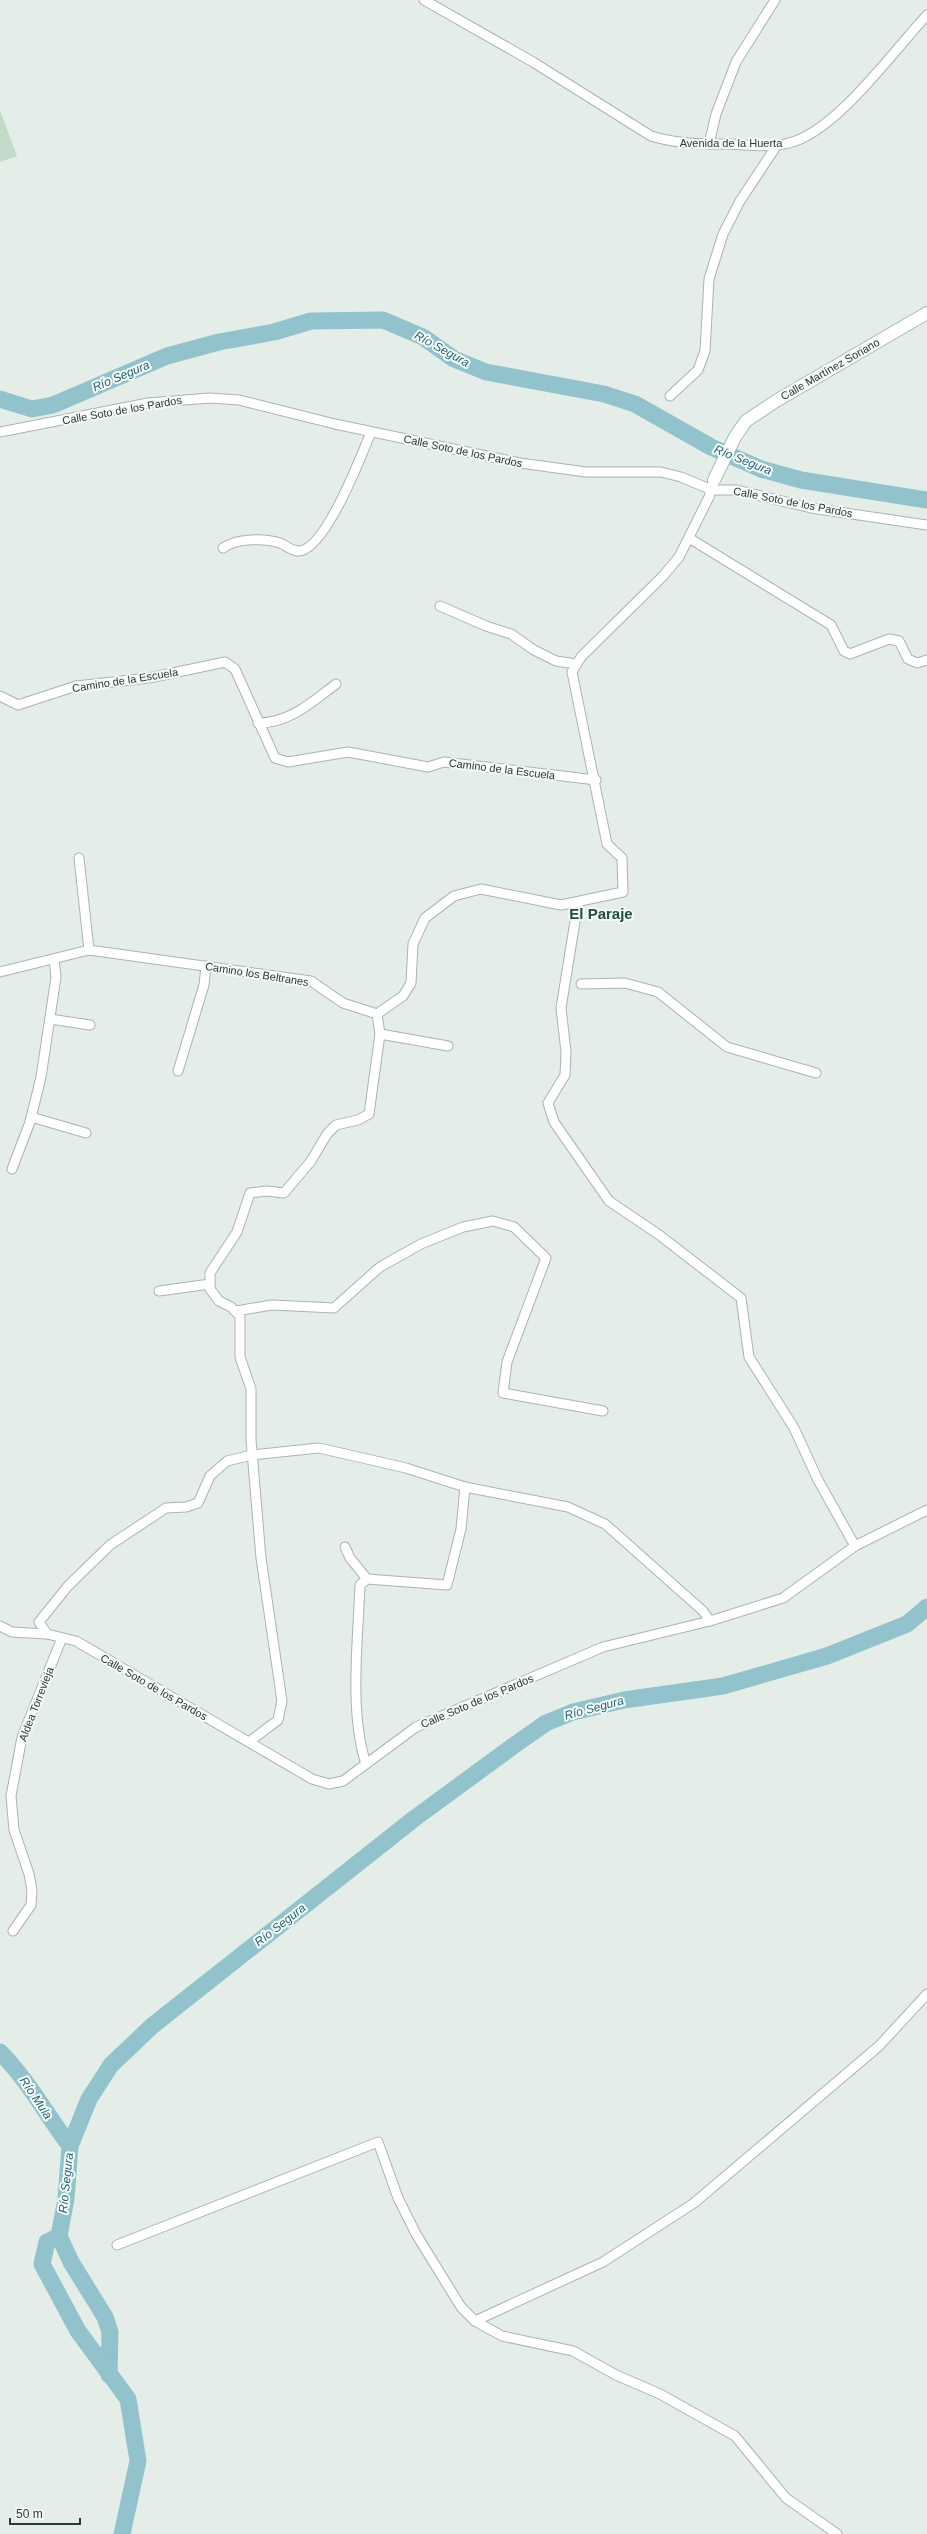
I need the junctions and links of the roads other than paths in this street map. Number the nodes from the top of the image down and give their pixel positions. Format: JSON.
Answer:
{"nodes":[{"id":1,"x":424,"y":0,"type":"edge"},
{"id":2,"x":775,"y":0,"type":"edge"},
{"id":3,"x":927,"y":15,"type":"edge"},
{"id":4,"x":709,"y":144,"type":"junction"},
{"id":5,"x":777,"y":145,"type":"junction"},
{"id":6,"x":927,"y":313,"type":"edge"},
{"id":7,"x":670,"y":396,"type":"dead end"},
{"id":8,"x":0,"y":432,"type":"edge"},
{"id":9,"x":371,"y":432,"type":"junction"},
{"id":10,"x":713,"y":485,"type":"junction"},
{"id":11,"x":927,"y":525,"type":"edge"},
{"id":12,"x":689,"y":538,"type":"junction"},
{"id":13,"x":223,"y":548,"type":"dead end"},
{"id":14,"x":440,"y":606,"type":"dead end"},
{"id":15,"x":927,"y":660,"type":"edge"},
{"id":16,"x":576,"y":664,"type":"junction"},
{"id":17,"x":336,"y":684,"type":"dead end"},
{"id":18,"x":0,"y":696,"type":"edge"},
{"id":19,"x":258,"y":724,"type":"junction"},
{"id":20,"x":596,"y":780,"type":"junction"},
{"id":21,"x":79,"y":858,"type":"dead end"},
{"id":22,"x":578,"y":903,"type":"junction"},
{"id":23,"x":89,"y":950,"type":"junction"},
{"id":24,"x":54,"y":959,"type":"junction"},
{"id":25,"x":206,"y":966,"type":"junction"},
{"id":26,"x":0,"y":972,"type":"edge"},
{"id":27,"x":581,"y":984,"type":"dead end"},
{"id":28,"x":377,"y":1014,"type":"junction"},
{"id":29,"x":50,"y":1019,"type":"junction"},
{"id":30,"x":90,"y":1025,"type":"dead end"},
{"id":31,"x":380,"y":1034,"type":"junction"},
{"id":32,"x":448,"y":1046,"type":"dead end"},
{"id":33,"x":178,"y":1071,"type":"dead end"},
{"id":34,"x":816,"y":1073,"type":"dead end"},
{"id":35,"x":31,"y":1117,"type":"junction"},
{"id":36,"x":86,"y":1133,"type":"dead end"},
{"id":37,"x":12,"y":1169,"type":"dead end"},
{"id":38,"x":210,"y":1284,"type":"junction"},
{"id":39,"x":159,"y":1291,"type":"dead end"},
{"id":40,"x":236,"y":1311,"type":"junction"},
{"id":41,"x":603,"y":1411,"type":"dead end"},
{"id":42,"x":252,"y":1455,"type":"junction"},
{"id":43,"x":465,"y":1487,"type":"junction"},
{"id":44,"x":927,"y":1510,"type":"edge"},
{"id":45,"x":855,"y":1546,"type":"junction"},
{"id":46,"x":345,"y":1547,"type":"dead end"},
{"id":47,"x":367,"y":1579,"type":"junction"},
{"id":48,"x":710,"y":1621,"type":"junction"},
{"id":49,"x":0,"y":1626,"type":"edge"},
{"id":50,"x":47,"y":1634,"type":"junction"},
{"id":51,"x":62,"y":1638,"type":"junction"},
{"id":52,"x":249,"y":1742,"type":"junction"},
{"id":53,"x":366,"y":1764,"type":"junction"},
{"id":54,"x":13,"y":1931,"type":"dead end"},
{"id":55,"x":927,"y":1994,"type":"edge"},
{"id":56,"x":117,"y":2246,"type":"dead end"},
{"id":57,"x":475,"y":2321,"type":"junction"},
{"id":58,"x":837,"y":2534,"type":"edge"}],
"edges":[{"from":1,"to":4,"type":"street","name":"Avenida de la Huerta"},
{"from":2,"to":4,"type":"street"},
{"from":3,"to":5,"type":"street","name":"Avenida de la Huerta"},
{"from":4,"to":5,"type":"street","name":"Avenida de la Huerta"},
{"from":5,"to":7,"type":"street"},
{"from":6,"to":10,"type":"street","name":"Calle Martínez Soriano"},
{"from":8,"to":9,"type":"street","name":"Calle Soto de los Pardos"},
{"from":9,"to":10,"type":"street","name":"Calle Soto de los Pardos"},
{"from":9,"to":13,"type":"street"},
{"from":10,"to":11,"type":"street","name":"Calle Soto de los Pardos"},
{"from":10,"to":12,"type":"street"},
{"from":12,"to":15,"type":"street"},
{"from":12,"to":16,"type":"street"},
{"from":14,"to":16,"type":"street"},
{"from":16,"to":20,"type":"street"},
{"from":17,"to":19,"type":"street"},
{"from":18,"to":19,"type":"street","name":"Camino de la Escuela"},
{"from":19,"to":20,"type":"street","name":"Camino de la Escuela"},
{"from":20,"to":22,"type":"street"},
{"from":21,"to":23,"type":"street"},
{"from":22,"to":28,"type":"street"},
{"from":22,"to":45,"type":"street"},
{"from":23,"to":24,"type":"street","name":"Camino los Beltranes"},
{"from":23,"to":25,"type":"street","name":"Camino los Beltranes"},
{"from":24,"to":26,"type":"street","name":"Camino los Beltranes"},
{"from":24,"to":29,"type":"street"},
{"from":25,"to":28,"type":"street","name":"Camino los Beltranes"},
{"from":25,"to":33,"type":"street"},
{"from":27,"to":34,"type":"street"},
{"from":28,"to":31,"type":"street"},
{"from":29,"to":30,"type":"street"},
{"from":29,"to":35,"type":"street"},
{"from":31,"to":32,"type":"street"},
{"from":31,"to":38,"type":"street"},
{"from":35,"to":36,"type":"street"},
{"from":35,"to":37,"type":"street"},
{"from":38,"to":39,"type":"street"},
{"from":38,"to":40,"type":"street"},
{"from":40,"to":41,"type":"street"},
{"from":40,"to":42,"type":"street"},
{"from":42,"to":43,"type":"street"},
{"from":42,"to":50,"type":"street"},
{"from":42,"to":52,"type":"street"},
{"from":43,"to":47,"type":"street"},
{"from":43,"to":48,"type":"street"},
{"from":44,"to":45,"type":"street","name":"Calle Soto de los Pardos"},
{"from":45,"to":48,"type":"street","name":"Calle Soto de los Pardos"},
{"from":46,"to":47,"type":"street"},
{"from":47,"to":53,"type":"street"},
{"from":48,"to":53,"type":"street","name":"Calle Soto de los Pardos"},
{"from":49,"to":50,"type":"street","name":"Calle Soto de los Pardos"},
{"from":50,"to":51,"type":"street","name":"Calle Soto de los Pardos"},
{"from":51,"to":52,"type":"street","name":"Calle Soto de los Pardos"},
{"from":51,"to":54,"type":"street","name":"Aldea Torrevieja"},
{"from":52,"to":53,"type":"street","name":"Calle Soto de los Pardos"},
{"from":55,"to":57,"type":"street"},
{"from":56,"to":57,"type":"street"},
{"from":57,"to":58,"type":"street"}]}
